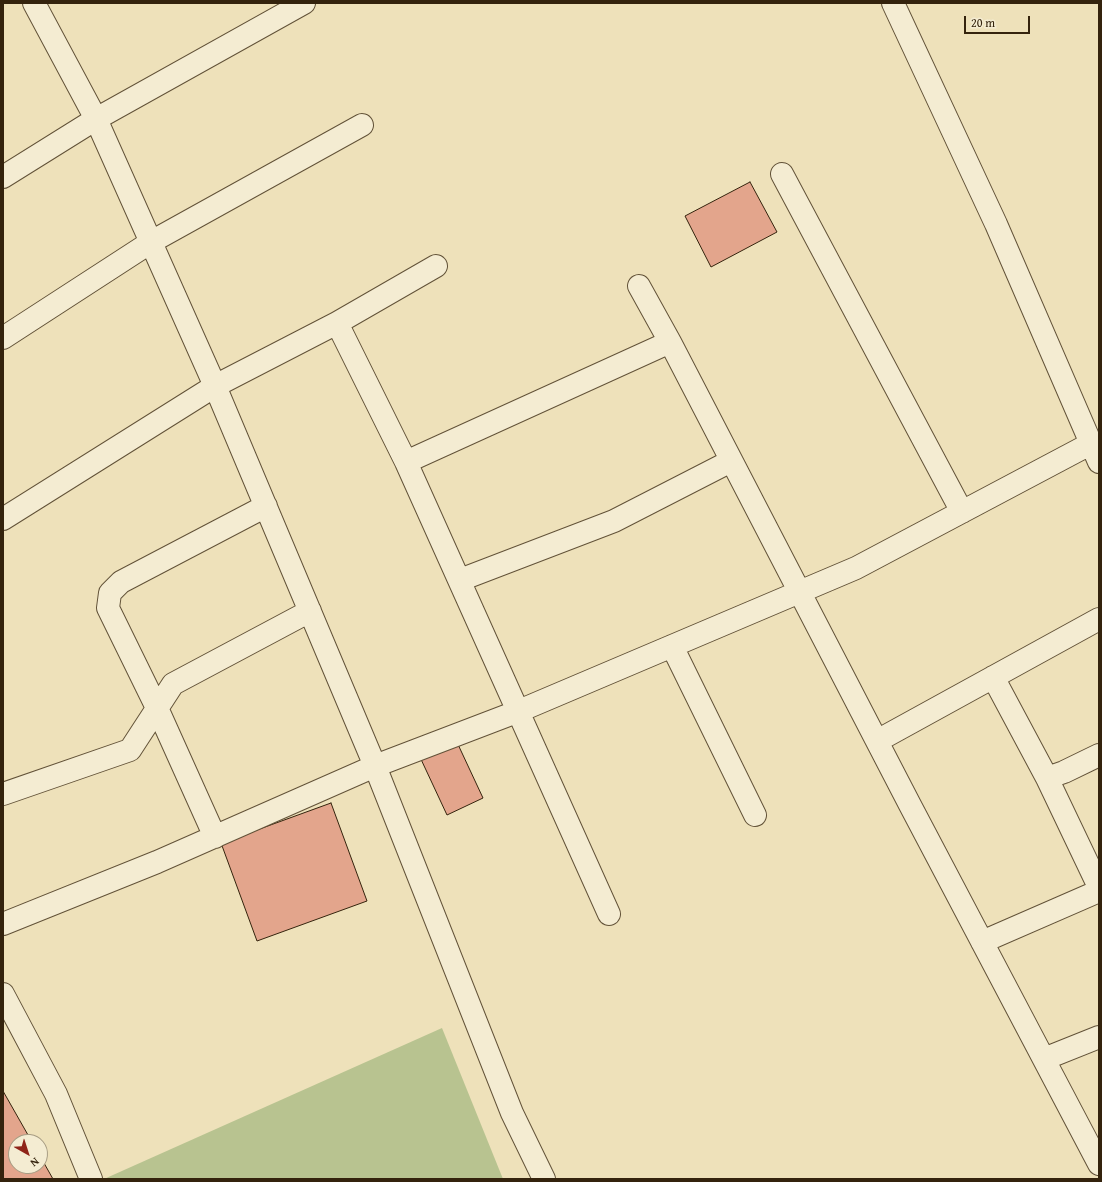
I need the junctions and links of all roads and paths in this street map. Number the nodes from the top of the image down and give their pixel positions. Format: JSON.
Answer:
{"nodes":[{"id":1,"x":34,"y":3,"type":"edge"},
{"id":2,"x":304,"y":3,"type":"edge"},
{"id":3,"x":893,"y":3,"type":"edge"},
{"id":4,"x":96,"y":119,"type":"junction"},
{"id":5,"x":362,"y":125,"type":"dead end"},
{"id":6,"x":782,"y":174,"type":"dead end"},
{"id":7,"x":3,"y":177,"type":"edge"},
{"id":8,"x":151,"y":242,"type":"junction"},
{"id":9,"x":436,"y":266,"type":"dead end"},
{"id":10,"x":639,"y":286,"type":"dead end"},
{"id":11,"x":337,"y":322,"type":"junction"},
{"id":12,"x":3,"y":338,"type":"edge"},
{"id":13,"x":670,"y":342,"type":"junction"},
{"id":14,"x":215,"y":386,"type":"junction"},
{"id":15,"x":1095,"y":453,"type":"edge"},
{"id":16,"x":731,"y":461,"type":"junction"},
{"id":17,"x":406,"y":462,"type":"junction"},
{"id":18,"x":266,"y":506,"type":"junction"},
{"id":19,"x":962,"y":512,"type":"junction"},
{"id":20,"x":3,"y":519,"type":"edge"},
{"id":21,"x":460,"y":580,"type":"junction"},
{"id":22,"x":799,"y":592,"type":"junction"},
{"id":23,"x":310,"y":611,"type":"junction"},
{"id":24,"x":1099,"y":619,"type":"edge"},
{"id":25,"x":672,"y":646,"type":"junction"},
{"id":26,"x":993,"y":677,"type":"junction"},
{"id":27,"x":157,"y":708,"type":"junction"},
{"id":28,"x":519,"y":711,"type":"junction"},
{"id":29,"x":877,"y":741,"type":"junction"},
{"id":30,"x":1099,"y":755,"type":"edge"},
{"id":31,"x":375,"y":766,"type":"junction"},
{"id":32,"x":1047,"y":778,"type":"junction"},
{"id":33,"x":3,"y":794,"type":"edge"},
{"id":34,"x":755,"y":815,"type":"dead end"},
{"id":35,"x":215,"y":837,"type":"junction"},
{"id":36,"x":1099,"y":887,"type":"edge"},
{"id":37,"x":1099,"y":891,"type":"edge"},
{"id":38,"x":609,"y":914,"type":"dead end"},
{"id":39,"x":3,"y":924,"type":"edge"},
{"id":40,"x":982,"y":942,"type":"junction"},
{"id":41,"x":3,"y":994,"type":"edge"},
{"id":42,"x":1099,"y":1037,"type":"edge"},
{"id":43,"x":1044,"y":1059,"type":"junction"},
{"id":44,"x":1099,"y":1164,"type":"edge"},
{"id":45,"x":91,"y":1179,"type":"edge"},
{"id":46,"x":544,"y":1179,"type":"edge"}],
"edges":[{"from":1,"to":4,"type":"street"},
{"from":2,"to":4,"type":"street"},
{"from":3,"to":15,"type":"street"},
{"from":4,"to":7,"type":"street"},
{"from":4,"to":8,"type":"street"},
{"from":5,"to":8,"type":"street"},
{"from":6,"to":19,"type":"street"},
{"from":8,"to":12,"type":"street"},
{"from":8,"to":14,"type":"street"},
{"from":9,"to":11,"type":"street"},
{"from":10,"to":13,"type":"street"},
{"from":11,"to":14,"type":"street"},
{"from":11,"to":17,"type":"street"},
{"from":13,"to":16,"type":"street"},
{"from":13,"to":17,"type":"street"},
{"from":14,"to":18,"type":"street"},
{"from":14,"to":20,"type":"street"},
{"from":15,"to":19,"type":"street"},
{"from":16,"to":21,"type":"street"},
{"from":16,"to":22,"type":"street"},
{"from":17,"to":21,"type":"street"},
{"from":18,"to":23,"type":"street"},
{"from":18,"to":27,"type":"street"},
{"from":19,"to":22,"type":"street"},
{"from":21,"to":28,"type":"street"},
{"from":22,"to":25,"type":"street"},
{"from":22,"to":29,"type":"street"},
{"from":23,"to":27,"type":"street"},
{"from":23,"to":31,"type":"street"},
{"from":24,"to":26,"type":"street"},
{"from":25,"to":28,"type":"street"},
{"from":25,"to":34,"type":"street"},
{"from":26,"to":29,"type":"street"},
{"from":26,"to":32,"type":"street"},
{"from":27,"to":33,"type":"street"},
{"from":27,"to":35,"type":"street"},
{"from":28,"to":31,"type":"street"},
{"from":28,"to":38,"type":"street"},
{"from":29,"to":40,"type":"street"},
{"from":30,"to":32,"type":"street"},
{"from":31,"to":35,"type":"street"},
{"from":31,"to":46,"type":"street"},
{"from":32,"to":36,"type":"street"},
{"from":35,"to":39,"type":"street"},
{"from":37,"to":40,"type":"street"},
{"from":40,"to":43,"type":"street"},
{"from":41,"to":45,"type":"street"},
{"from":42,"to":43,"type":"street"},
{"from":43,"to":44,"type":"street"}]}
